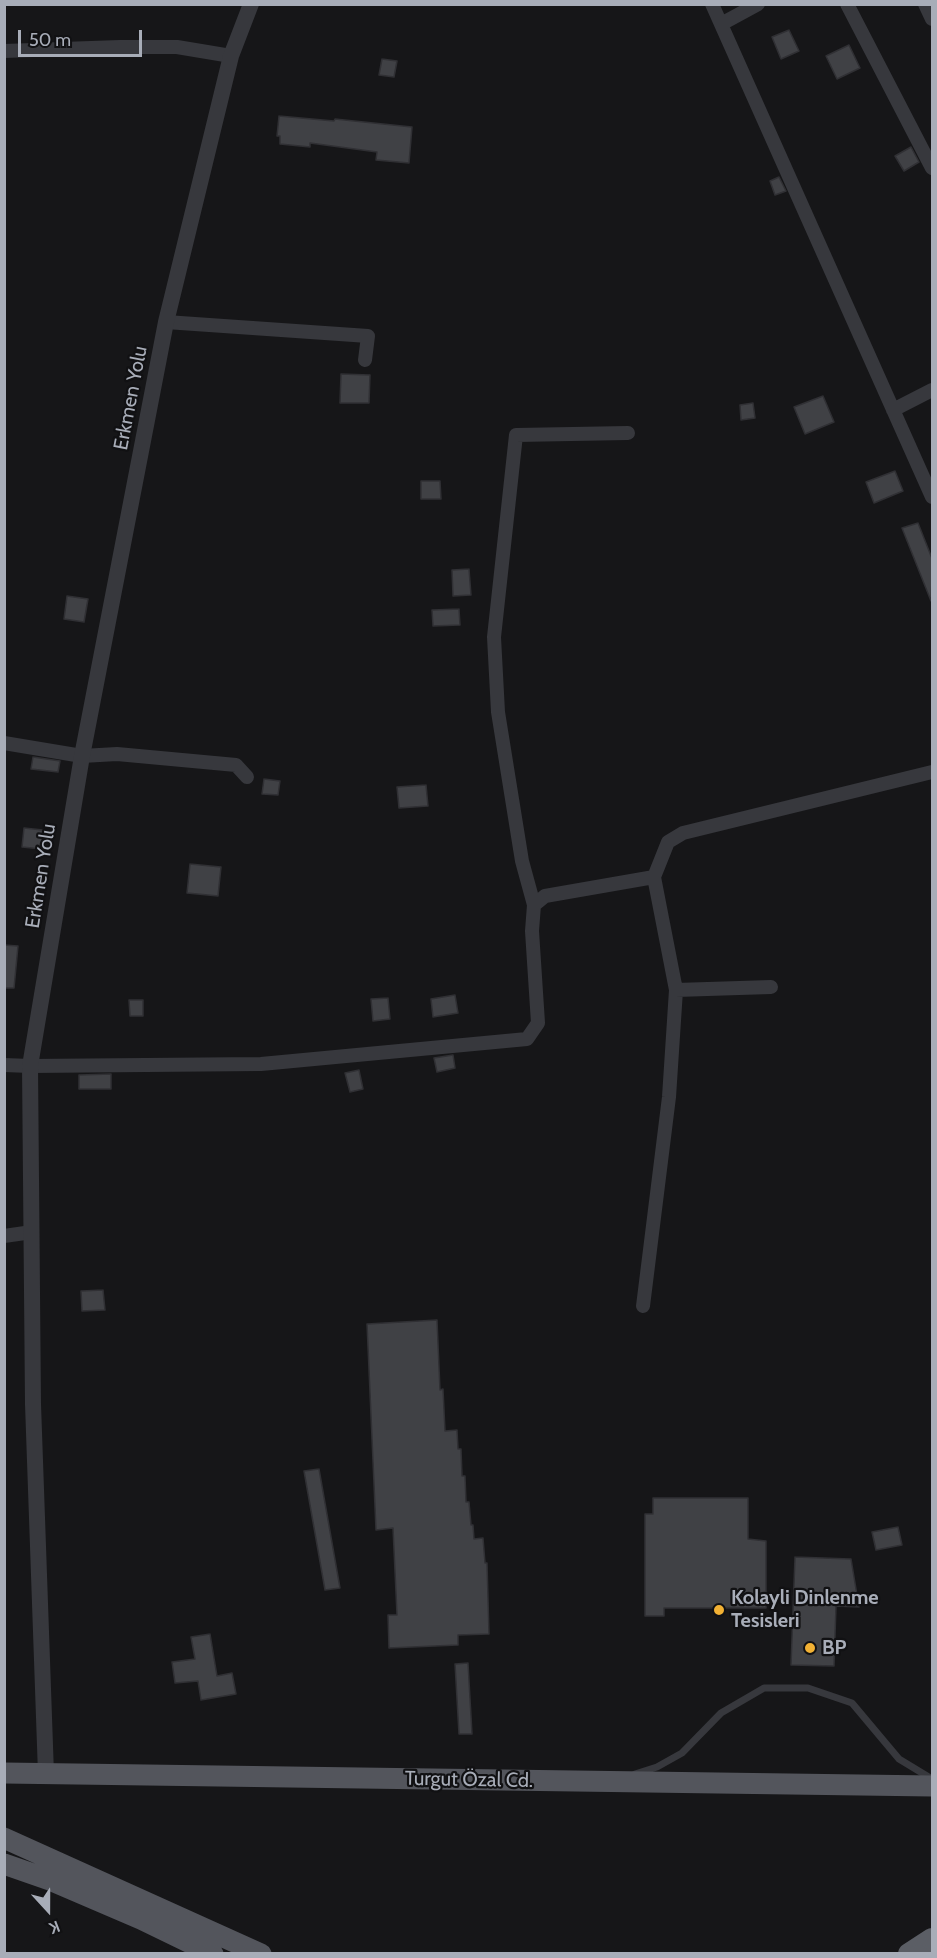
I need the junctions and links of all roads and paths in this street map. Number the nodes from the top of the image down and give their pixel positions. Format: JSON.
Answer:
{"nodes":[{"id":1,"x":251,"y":4,"type":"edge"},
{"id":2,"x":712,"y":4,"type":"edge"},
{"id":3,"x":758,"y":4,"type":"edge"},
{"id":4,"x":847,"y":4,"type":"edge"},
{"id":5,"x":925,"y":4,"type":"edge"},
{"id":6,"x":933,"y":19,"type":"edge"},
{"id":7,"x":723,"y":23,"type":"junction"},
{"id":8,"x":4,"y":51,"type":"edge"},
{"id":9,"x":231,"y":56,"type":"junction"},
{"id":10,"x":933,"y":168,"type":"edge"},
{"id":11,"x":166,"y":322,"type":"junction"},
{"id":12,"x":365,"y":360,"type":"dead end"},
{"id":13,"x":933,"y":390,"type":"edge"},
{"id":14,"x":893,"y":410,"type":"junction"},
{"id":15,"x":628,"y":433,"type":"dead end"},
{"id":16,"x":933,"y":497,"type":"edge"},
{"id":17,"x":4,"y":743,"type":"edge"},
{"id":18,"x":82,"y":756,"type":"junction"},
{"id":19,"x":933,"y":772,"type":"edge"},
{"id":20,"x":247,"y":777,"type":"dead end"},
{"id":21,"x":654,"y":877,"type":"junction"},
{"id":22,"x":534,"y":905,"type":"junction"},
{"id":23,"x":771,"y":987,"type":"dead end"},
{"id":24,"x":676,"y":990,"type":"junction"},
{"id":25,"x":4,"y":1065,"type":"edge"},
{"id":26,"x":30,"y":1066,"type":"junction"},
{"id":27,"x":32,"y":1232,"type":"junction"},
{"id":28,"x":4,"y":1236,"type":"edge"},
{"id":29,"x":643,"y":1306,"type":"dead end"},
{"id":30,"x":4,"y":1773,"type":"edge"},
{"id":31,"x":46,"y":1774,"type":"junction"},
{"id":32,"x":933,"y":1779,"type":"edge"},
{"id":33,"x":614,"y":1782,"type":"junction"},
{"id":34,"x":933,"y":1786,"type":"edge"},
{"id":35,"x":4,"y":1838,"type":"edge"},
{"id":36,"x":4,"y":1864,"type":"edge"},
{"id":37,"x":933,"y":1939,"type":"edge"},
{"id":38,"x":213,"y":1953,"type":"edge"},
{"id":39,"x":261,"y":1953,"type":"edge"},
{"id":40,"x":909,"y":1953,"type":"edge"}],
"edges":[{"from":1,"to":9,"type":"street","name":"Erkmen Yolu"},
{"from":2,"to":7,"type":"street"},
{"from":3,"to":7,"type":"street"},
{"from":4,"to":10,"type":"street"},
{"from":5,"to":6,"type":"street"},
{"from":7,"to":14,"type":"street"},
{"from":8,"to":9,"type":"street"},
{"from":9,"to":11,"type":"street","name":"Erkmen Yolu"},
{"from":11,"to":12,"type":"street"},
{"from":11,"to":18,"type":"street","name":"Erkmen Yolu"},
{"from":13,"to":14,"type":"street"},
{"from":14,"to":16,"type":"street"},
{"from":15,"to":22,"type":"street"},
{"from":17,"to":18,"type":"street"},
{"from":18,"to":20,"type":"street"},
{"from":18,"to":26,"type":"street","name":"Erkmen Yolu"},
{"from":19,"to":21,"type":"street"},
{"from":21,"to":22,"type":"street"},
{"from":21,"to":24,"type":"street"},
{"from":22,"to":26,"type":"street"},
{"from":23,"to":24,"type":"street"},
{"from":24,"to":29,"type":"street"},
{"from":25,"to":26,"type":"street"},
{"from":26,"to":27,"type":"street","name":"Erkmen Yolu"},
{"from":27,"to":28,"type":"street"},
{"from":27,"to":31,"type":"street","name":"Erkmen Yolu"},
{"from":30,"to":31,"type":"main road","name":"Turgut Özal Cd."},
{"from":31,"to":33,"type":"main road","name":"Turgut Özal Cd."},
{"from":32,"to":33,"type":"lane"},
{"from":33,"to":34,"type":"main road","name":"Turgut Özal Cd."},
{"from":35,"to":39,"type":"main road"},
{"from":36,"to":38,"type":"main road"},
{"from":37,"to":40,"type":"highway"}]}
